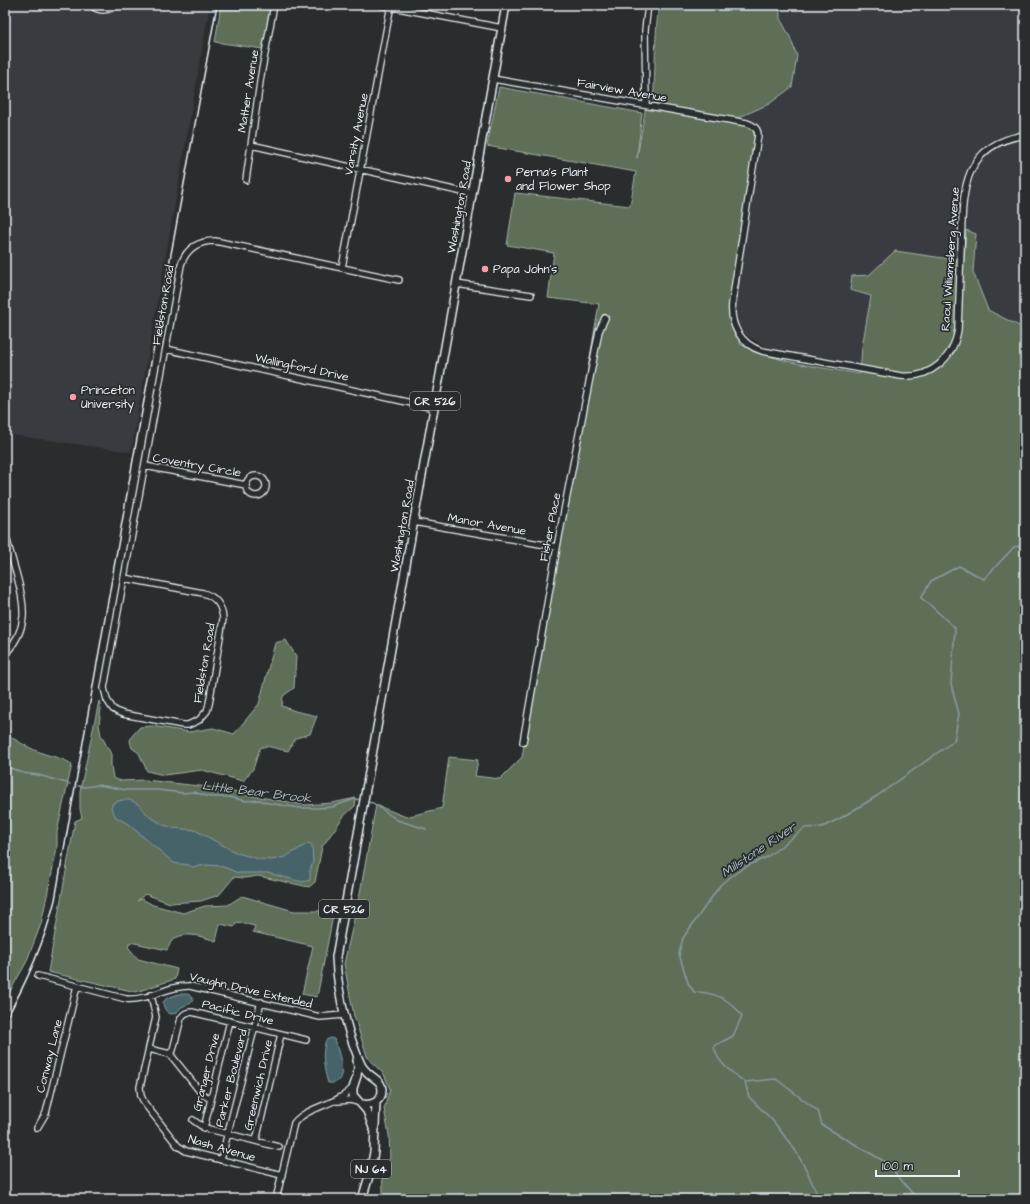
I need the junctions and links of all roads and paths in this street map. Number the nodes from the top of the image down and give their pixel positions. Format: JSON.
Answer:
{"nodes":[{"id":1,"x":91,"y":5,"type":"edge"},
{"id":2,"x":116,"y":5,"type":"edge"},
{"id":3,"x":274,"y":5,"type":"edge"},
{"id":4,"x":382,"y":5,"type":"edge"},
{"id":5,"x":506,"y":5,"type":"edge"},
{"id":6,"x":648,"y":5,"type":"edge"},
{"id":7,"x":391,"y":6,"type":"edge"},
{"id":8,"x":502,"y":28,"type":"junction"},
{"id":9,"x":493,"y":79,"type":"junction"},
{"id":10,"x":646,"y":105,"type":"junction"},
{"id":11,"x":747,"y":123,"type":"joint"},
{"id":12,"x":1025,"y":135,"type":"edge"},
{"id":13,"x":251,"y":145,"type":"junction"},
{"id":14,"x":360,"y":169,"type":"junction"},
{"id":15,"x":246,"y":180,"type":"dead end"},
{"id":16,"x":472,"y":194,"type":"junction"},
{"id":17,"x":342,"y":268,"type":"junction"},
{"id":18,"x":399,"y":280,"type":"dead end"},
{"id":19,"x":456,"y":284,"type":"junction"},
{"id":20,"x":531,"y":295,"type":"dead end"},
{"id":21,"x":605,"y":318,"type":"dead end"},
{"id":22,"x":166,"y":349,"type":"junction"},
{"id":23,"x":434,"y":408,"type":"junction"},
{"id":24,"x":145,"y":466,"type":"junction"},
{"id":25,"x":246,"y":485,"type":"dead end"},
{"id":26,"x":414,"y":522,"type":"junction"},
{"id":27,"x":5,"y":533,"type":"edge"},
{"id":28,"x":557,"y":547,"type":"junction"},
{"id":29,"x":124,"y":578,"type":"junction"},
{"id":30,"x":5,"y":654,"type":"edge"},
{"id":31,"x":523,"y":742,"type":"dead end"},
{"id":32,"x":38,"y":976,"type":"dead end"},
{"id":33,"x":77,"y":986,"type":"junction"},
{"id":34,"x":151,"y":995,"type":"junction"},
{"id":35,"x":261,"y":1002,"type":"junction"},
{"id":36,"x":344,"y":1015,"type":"junction"},
{"id":37,"x":230,"y":1021,"type":"junction"},
{"id":38,"x":255,"y":1028,"type":"junction"},
{"id":39,"x":281,"y":1034,"type":"junction"},
{"id":40,"x":306,"y":1040,"type":"dead end"},
{"id":41,"x":149,"y":1049,"type":"junction"},
{"id":42,"x":355,"y":1051,"type":"junction"},
{"id":43,"x":170,"y":1054,"type":"junction"},
{"id":44,"x":371,"y":1076,"type":"junction"},
{"id":45,"x":353,"y":1085,"type":"junction"},
{"id":46,"x":211,"y":1099,"type":"junction"},
{"id":47,"x":336,"y":1101,"type":"junction"},
{"id":48,"x":376,"y":1102,"type":"junction"},
{"id":49,"x":360,"y":1103,"type":"junction"},
{"id":50,"x":194,"y":1120,"type":"dead end"},
{"id":51,"x":37,"y":1128,"type":"dead end"},
{"id":52,"x":204,"y":1128,"type":"junction"},
{"id":53,"x":228,"y":1134,"type":"junction"},
{"id":54,"x":375,"y":1138,"type":"junction"},
{"id":55,"x":256,"y":1141,"type":"junction"},
{"id":56,"x":280,"y":1147,"type":"dead end"},
{"id":57,"x":221,"y":1160,"type":"junction"},
{"id":58,"x":282,"y":1175,"type":"junction"},
{"id":59,"x":276,"y":1199,"type":"edge"},
{"id":60,"x":362,"y":1199,"type":"edge"}],
"edges":[{"from":1,"to":2,"type":"street"},
{"from":3,"to":13,"type":"street","name":"Mather Avenue"},
{"from":4,"to":7,"type":"street"},
{"from":5,"to":8,"type":"main road","name":"Washington Road","number":"CR 526"},
{"from":6,"to":10,"type":"street"},
{"from":7,"to":8,"type":"street"},
{"from":7,"to":14,"type":"street","name":"Varsity Avenue"},
{"from":8,"to":9,"type":"main road","name":"Washington Road","number":"CR 526"},
{"from":9,"to":10,"type":"street","name":"Fairview Avenue"},
{"from":9,"to":16,"type":"main road","name":"Washington Road","number":"CR 526"},
{"from":10,"to":11,"type":"street","name":"Fairview Avenue"},
{"from":11,"to":12,"type":"street","name":"Raoul Williamsberg Avenue"},
{"from":13,"to":14,"type":"street"},
{"from":13,"to":15,"type":"street","name":"Mather Avenue"},
{"from":14,"to":16,"type":"street"},
{"from":14,"to":17,"type":"street","name":"Varsity Avenue"},
{"from":16,"to":19,"type":"main road","name":"Washington Road","number":"CR 526"},
{"from":17,"to":18,"type":"street","name":"Fieldston Road"},
{"from":17,"to":22,"type":"street","name":"Fieldston Road"},
{"from":19,"to":20,"type":"street"},
{"from":19,"to":23,"type":"main road","name":"Washington Road","number":"CR 526"},
{"from":21,"to":28,"type":"street","name":"Fisher Place"},
{"from":22,"to":23,"type":"street","name":"Wallingford Drive"},
{"from":22,"to":24,"type":"street","name":"Fieldston Road"},
{"from":23,"to":26,"type":"main road","name":"Washington Road","number":"CR 526"},
{"from":24,"to":25,"type":"street","name":"Coventry Circle"},
{"from":24,"to":29,"type":"street","name":"Fieldston Road"},
{"from":26,"to":28,"type":"street","name":"Manor Avenue"},
{"from":26,"to":36,"type":"main road","name":"Washington Road","number":"CR 526"},
{"from":27,"to":30,"type":"street"},
{"from":28,"to":31,"type":"street","name":"Fisher Place"},
{"from":29,"to":29,"type":"street","name":"Fieldston Road"},
{"from":32,"to":33,"type":"street","name":"Vaughn Drive Extended"},
{"from":33,"to":34,"type":"street","name":"Vaughn Drive Extended"},
{"from":33,"to":51,"type":"street","name":"Conway Lane"},
{"from":34,"to":35,"type":"street","name":"Vaughn Drive Extended"},
{"from":34,"to":41,"type":"street","name":"Nash Avenue"},
{"from":35,"to":36,"type":"street","name":"Vaughn Drive Extended"},
{"from":35,"to":38,"type":"street","name":"Parker Boulevard"},
{"from":36,"to":42,"type":"main road","name":"Washington Road","number":"CR 526"},
{"from":37,"to":38,"type":"street","name":"Pacific Drive"},
{"from":37,"to":43,"type":"street","name":"Pacific Drive"},
{"from":37,"to":46,"type":"street","name":"Granger Drive"},
{"from":38,"to":39,"type":"street","name":"Pacific Drive"},
{"from":38,"to":53,"type":"street","name":"Parker Boulevard"},
{"from":39,"to":40,"type":"street","name":"Pacific Drive"},
{"from":39,"to":55,"type":"street","name":"Greenwich Drive"},
{"from":41,"to":43,"type":"street"},
{"from":41,"to":57,"type":"street","name":"Nash Avenue"},
{"from":42,"to":44,"type":"main road","name":"Washington Road","number":"CR 526"},
{"from":42,"to":45,"type":"main road","name":"Washington Road","number":"CR 526"},
{"from":43,"to":46,"type":"street"},
{"from":44,"to":45,"type":"main road"},
{"from":44,"to":48,"type":"main road","name":"Washington Road","number":"CR 526"},
{"from":45,"to":47,"type":"street"},
{"from":45,"to":49,"type":"main road"},
{"from":46,"to":52,"type":"street","name":"Granger Drive"},
{"from":47,"to":49,"type":"street"},
{"from":47,"to":58,"type":"street"},
{"from":48,"to":49,"type":"main road"},
{"from":48,"to":54,"type":"main road","number":"NJ 64"},
{"from":49,"to":54,"type":"main road","number":"NJ 64"},
{"from":50,"to":52,"type":"street"},
{"from":52,"to":53,"type":"street"},
{"from":53,"to":55,"type":"street"},
{"from":53,"to":57,"type":"street","name":"Parker Boulevard"},
{"from":54,"to":60,"type":"main road","number":"NJ 64"},
{"from":55,"to":56,"type":"street"},
{"from":57,"to":58,"type":"street","name":"Nash Avenue"},
{"from":58,"to":59,"type":"street"}]}
